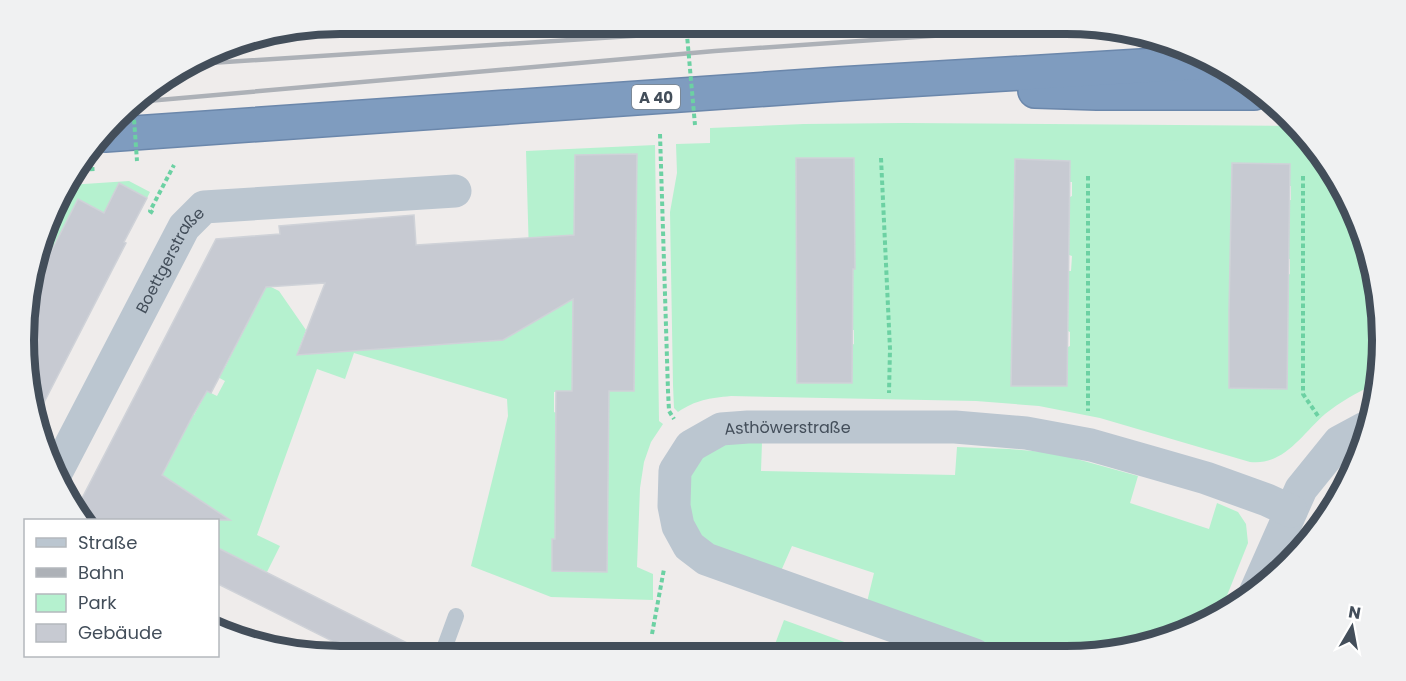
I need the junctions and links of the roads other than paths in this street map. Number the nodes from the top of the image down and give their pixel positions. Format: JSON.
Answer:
{"nodes":[{"id":1,"x":1194,"y":63,"type":"edge"},
{"id":2,"x":839,"y":84,"type":"junction"},
{"id":3,"x":1245,"y":93,"type":"edge"},
{"id":4,"x":114,"y":134,"type":"edge"},
{"id":5,"x":455,"y":191,"type":"dead end"},
{"id":6,"x":1357,"y":432,"type":"edge"},
{"id":7,"x":61,"y":464,"type":"edge"},
{"id":8,"x":1290,"y":511,"type":"junction"},
{"id":9,"x":1264,"y":574,"type":"edge"},
{"id":10,"x":456,"y":616,"type":"dead end"},
{"id":11,"x":445,"y":646,"type":"edge"},
{"id":12,"x":950,"y":646,"type":"edge"}],
"edges":[{"from":1,"to":2,"type":"highway","number":"A 40"},
{"from":2,"to":3,"type":"highway"},
{"from":2,"to":4,"type":"highway","number":"A 40"},
{"from":5,"to":7,"type":"street","name":"Boettgerstraße"},
{"from":6,"to":8,"type":"street"},
{"from":8,"to":9,"type":"street"},
{"from":8,"to":12,"type":"street","name":"Asthöwerstraße"},
{"from":10,"to":11,"type":"lane"}]}
